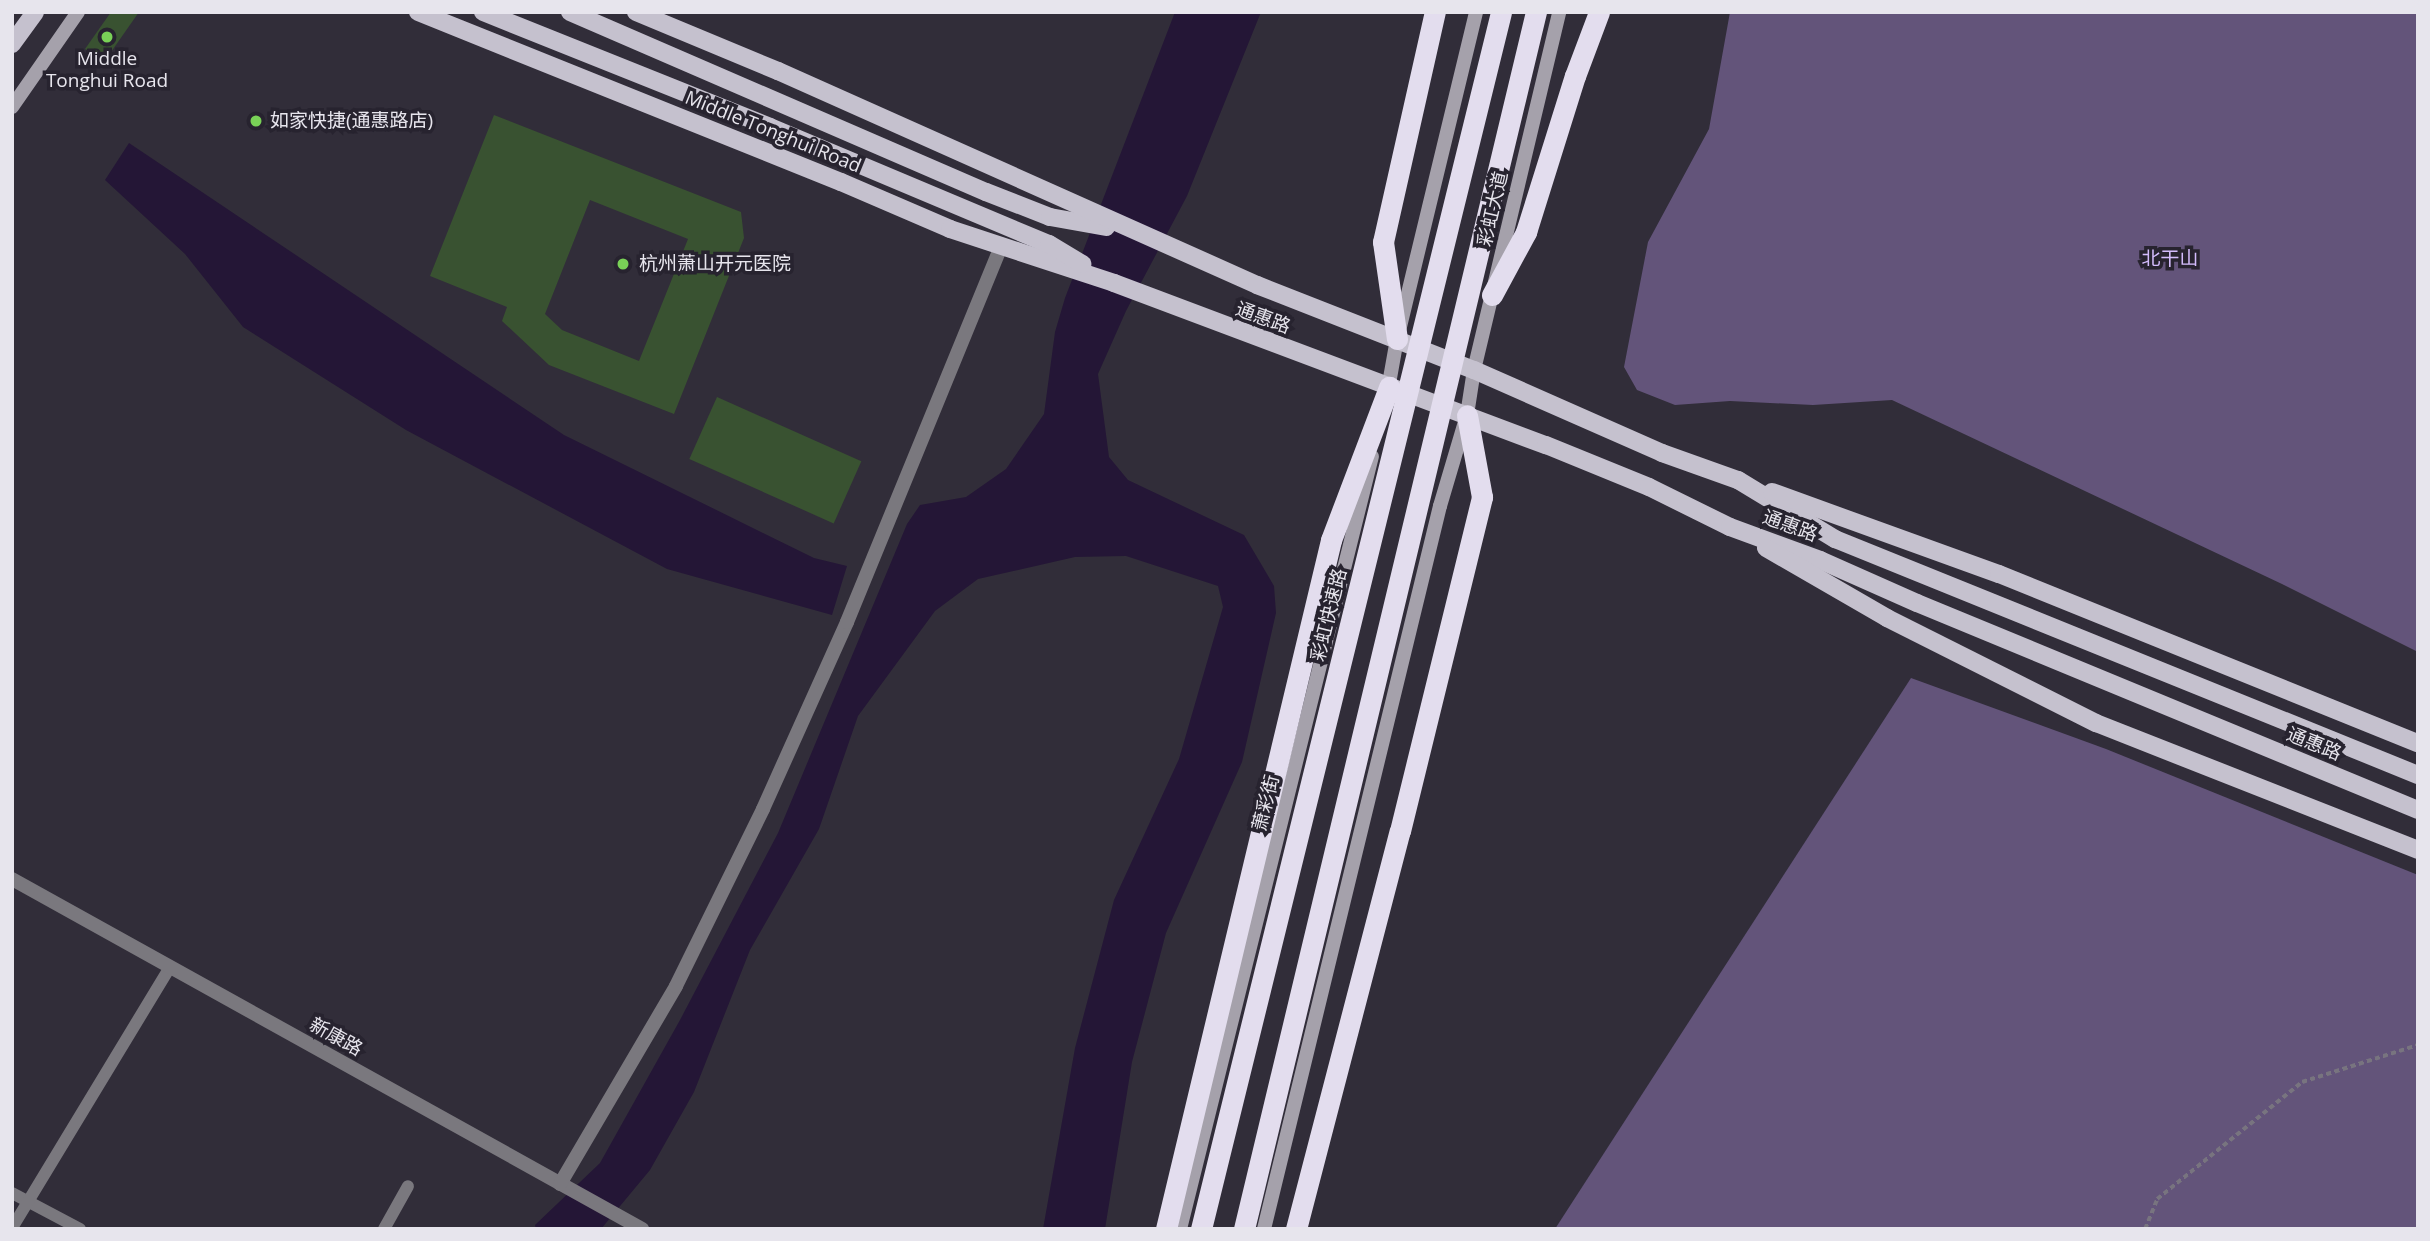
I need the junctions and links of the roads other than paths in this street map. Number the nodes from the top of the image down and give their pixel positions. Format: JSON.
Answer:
{"nodes":[{"id":1,"x":35,"y":12,"type":"edge"},
{"id":2,"x":78,"y":12,"type":"edge"},
{"id":3,"x":418,"y":12,"type":"edge"},
{"id":4,"x":482,"y":12,"type":"edge"},
{"id":5,"x":570,"y":12,"type":"edge"},
{"id":6,"x":636,"y":12,"type":"edge"},
{"id":7,"x":1435,"y":12,"type":"edge"},
{"id":8,"x":1476,"y":12,"type":"edge"},
{"id":9,"x":1501,"y":12,"type":"edge"},
{"id":10,"x":1536,"y":12,"type":"edge"},
{"id":11,"x":1542,"y":12,"type":"edge"},
{"id":12,"x":1559,"y":12,"type":"edge"},
{"id":13,"x":1600,"y":12,"type":"edge"},
{"id":14,"x":12,"y":44,"type":"edge"},
{"id":15,"x":1528,"y":46,"type":"junction"},
{"id":16,"x":12,"y":107,"type":"edge"},
{"id":17,"x":1133,"y":231,"type":"junction"},
{"id":18,"x":1002,"y":245,"type":"junction"},
{"id":19,"x":1170,"y":247,"type":"joint"},
{"id":20,"x":1114,"y":283,"type":"junction"},
{"id":21,"x":1143,"y":295,"type":"joint"},
{"id":22,"x":1492,"y":295,"type":"junction"},
{"id":23,"x":1397,"y":339,"type":"junction"},
{"id":24,"x":1474,"y":370,"type":"junction"},
{"id":25,"x":1389,"y":387,"type":"junction"},
{"id":26,"x":1468,"y":415,"type":"junction"},
{"id":27,"x":1738,"y":480,"type":"junction"},
{"id":28,"x":1730,"y":527,"type":"junction"},
{"id":29,"x":2418,"y":743,"type":"edge"},
{"id":30,"x":2418,"y":775,"type":"edge"},
{"id":31,"x":2418,"y":810,"type":"edge"},
{"id":32,"x":2418,"y":850,"type":"edge"},
{"id":33,"x":12,"y":879,"type":"edge"},
{"id":34,"x":170,"y":967,"type":"junction"},
{"id":35,"x":560,"y":1184,"type":"junction"},
{"id":36,"x":408,"y":1186,"type":"dead end"},
{"id":37,"x":12,"y":1193,"type":"edge"},
{"id":38,"x":27,"y":1201,"type":"junction"},
{"id":39,"x":637,"y":1226,"type":"edge"},
{"id":40,"x":12,"y":1228,"type":"edge"},
{"id":41,"x":80,"y":1229,"type":"edge"},
{"id":42,"x":384,"y":1229,"type":"edge"},
{"id":43,"x":1166,"y":1229,"type":"edge"},
{"id":44,"x":1180,"y":1229,"type":"edge"},
{"id":45,"x":1202,"y":1229,"type":"edge"},
{"id":46,"x":1244,"y":1229,"type":"edge"},
{"id":47,"x":1264,"y":1229,"type":"edge"},
{"id":48,"x":1296,"y":1229,"type":"edge"}],
"edges":[{"from":1,"to":14,"type":"main road"},
{"from":2,"to":16,"type":"main road"},
{"from":3,"to":18,"type":"main road","name":"Middle Tonghui Road"},
{"from":4,"to":20,"type":"main road","name":"Middle Tonghui Road"},
{"from":5,"to":17,"type":"main road","name":"Middle Tonghui Road"},
{"from":6,"to":17,"type":"main road","name":"Middle Tonghui Road"},
{"from":7,"to":23,"type":"highway"},
{"from":8,"to":23,"type":"main road"},
{"from":9,"to":45,"type":"highway","name":"彩虹快速路","bridge":true},
{"from":10,"to":15,"type":"highway","bridge":true},
{"from":11,"to":15,"type":"highway","bridge":true},
{"from":12,"to":22,"type":"main road","name":"彩虹大道"},
{"from":13,"to":22,"type":"highway"},
{"from":15,"to":46,"type":"highway","bridge":true},
{"from":17,"to":19,"type":"main road","name":"Middle Tonghui Road"},
{"from":18,"to":20,"type":"main road","name":"Middle Tonghui Road"},
{"from":18,"to":35,"type":"street"},
{"from":19,"to":23,"type":"main road","name":"通惠路"},
{"from":20,"to":21,"type":"main road","name":"Middle Tonghui Road"},
{"from":21,"to":25,"type":"main road","name":"通惠路"},
{"from":22,"to":24,"type":"main road","name":"彩虹大道"},
{"from":23,"to":24,"type":"main road","name":"通惠路"},
{"from":23,"to":25,"type":"main road"},
{"from":24,"to":26,"type":"main road","name":"彩虹大道"},
{"from":24,"to":27,"type":"main road","name":"通惠路"},
{"from":25,"to":26,"type":"main road","name":"通惠路"},
{"from":25,"to":43,"type":"highway"},
{"from":25,"to":44,"type":"main road","name":"萧彩街"},
{"from":26,"to":28,"type":"main road","name":"通惠路"},
{"from":26,"to":47,"type":"main road"},
{"from":26,"to":48,"type":"highway"},
{"from":27,"to":29,"type":"main road"},
{"from":27,"to":30,"type":"main road","name":"通惠路"},
{"from":28,"to":31,"type":"main road","name":"通惠路"},
{"from":28,"to":32,"type":"main road"},
{"from":33,"to":34,"type":"street","name":"新康路"},
{"from":34,"to":35,"type":"street","name":"新康路"},
{"from":34,"to":38,"type":"lane"},
{"from":35,"to":39,"type":"street","name":"新康路"},
{"from":36,"to":42,"type":"lane"},
{"from":37,"to":38,"type":"lane"},
{"from":38,"to":40,"type":"lane"},
{"from":38,"to":41,"type":"lane"}]}
